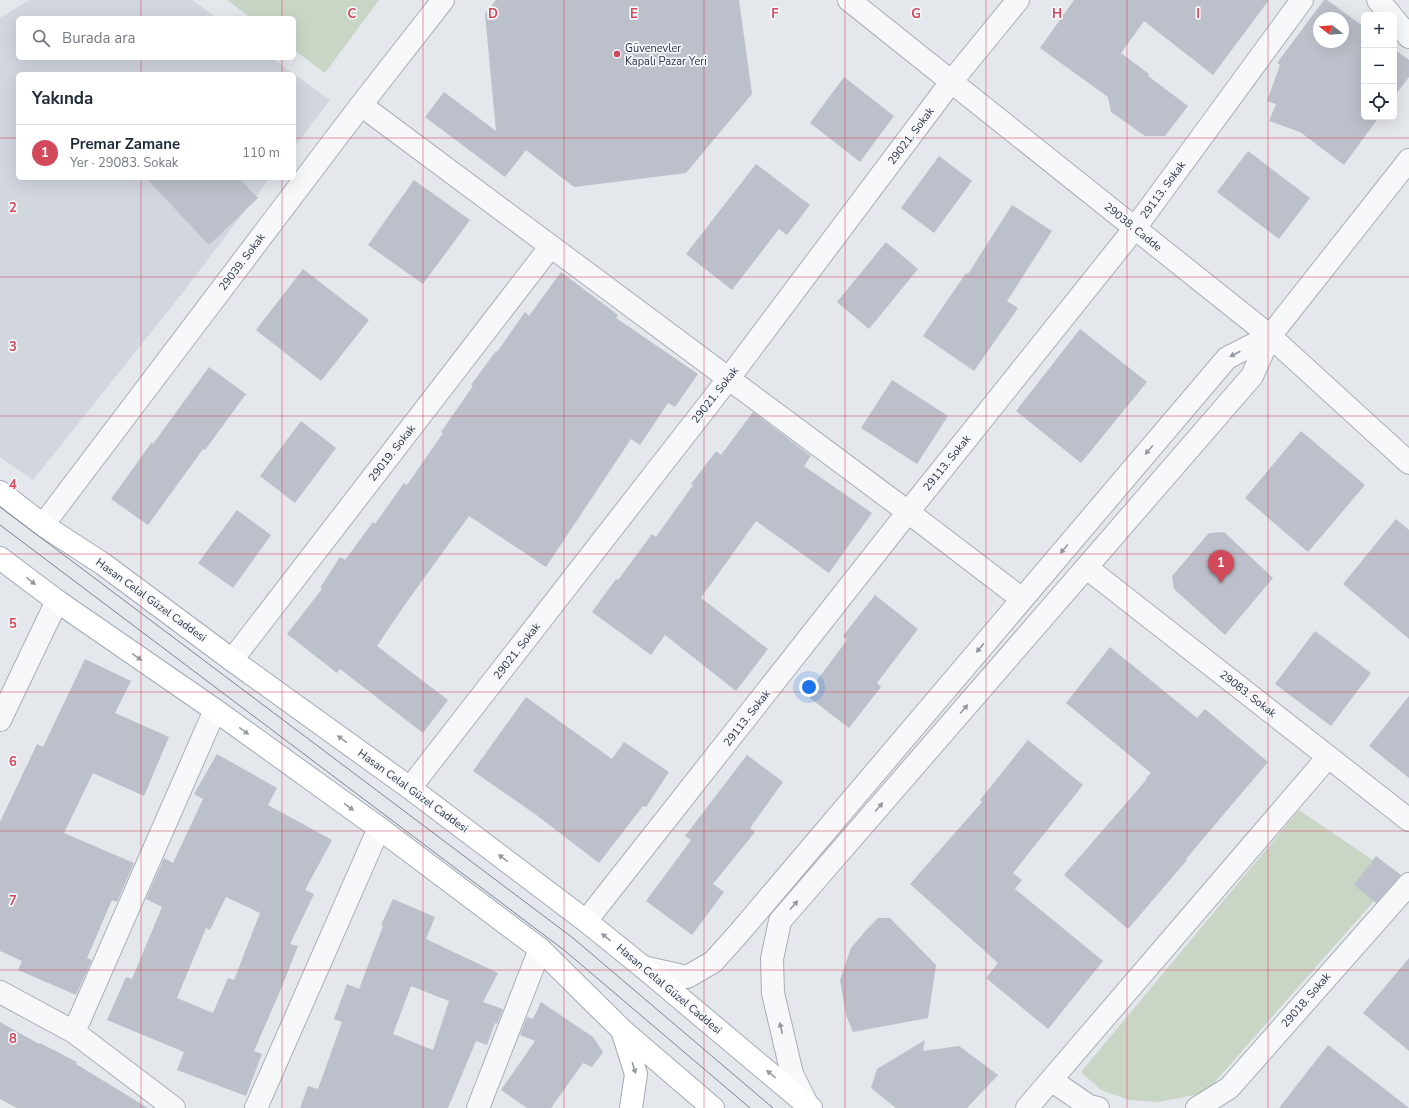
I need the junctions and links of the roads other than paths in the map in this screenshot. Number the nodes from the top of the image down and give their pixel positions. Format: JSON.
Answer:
{"nodes":[{"id":1,"x":443,"y":0,"type":"edge"},
{"id":2,"x":849,"y":0,"type":"edge"},
{"id":3,"x":1018,"y":0,"type":"edge"},
{"id":4,"x":1302,"y":0,"type":"edge"},
{"id":5,"x":1378,"y":0,"type":"edge"},
{"id":6,"x":1388,"y":12,"type":"edge"},
{"id":7,"x":1397,"y":23,"type":"edge"},
{"id":8,"x":1409,"y":37,"type":"edge"},
{"id":9,"x":951,"y":82,"type":"junction"},
{"id":10,"x":361,"y":105,"type":"junction"},
{"id":11,"x":1409,"y":160,"type":"edge"},
{"id":12,"x":1135,"y":228,"type":"junction"},
{"id":13,"x":551,"y":246,"type":"junction"},
{"id":14,"x":1270,"y":336,"type":"junction"},
{"id":15,"x":729,"y":378,"type":"junction"},
{"id":16,"x":1409,"y":463,"type":"edge"},
{"id":17,"x":0,"y":492,"type":"edge"},
{"id":18,"x":908,"y":512,"type":"junction"},
{"id":19,"x":43,"y":525,"type":"junction"},
{"id":20,"x":0,"y":558,"type":"edge"},
{"id":21,"x":1087,"y":568,"type":"junction"},
{"id":22,"x":1022,"y":599,"type":"junction"},
{"id":23,"x":58,"y":601,"type":"junction"},
{"id":24,"x":232,"y":660,"type":"junction"},
{"id":25,"x":215,"y":710,"type":"junction"},
{"id":26,"x":0,"y":720,"type":"edge"},
{"id":27,"x":1328,"y":757,"type":"junction"},
{"id":28,"x":410,"y":788,"type":"junction"},
{"id":29,"x":1409,"y":820,"type":"edge"},
{"id":30,"x":379,"y":828,"type":"junction"},
{"id":31,"x":1409,"y":884,"type":"edge"},
{"id":32,"x":586,"y":921,"type":"junction"},
{"id":33,"x":540,"y":949,"type":"junction"},
{"id":34,"x":643,"y":967,"type":"junction"},
{"id":35,"x":0,"y":992,"type":"edge"},
{"id":36,"x":622,"y":1030,"type":"junction"},
{"id":37,"x":74,"y":1032,"type":"junction"},
{"id":38,"x":1051,"y":1080,"type":"junction"},
{"id":39,"x":809,"y":1106,"type":"edge"},
{"id":40,"x":174,"y":1108,"type":"edge"},
{"id":41,"x":256,"y":1108,"type":"edge"},
{"id":42,"x":478,"y":1108,"type":"edge"},
{"id":43,"x":631,"y":1108,"type":"edge"},
{"id":44,"x":713,"y":1108,"type":"edge"},
{"id":45,"x":1027,"y":1108,"type":"edge"},
{"id":46,"x":1098,"y":1108,"type":"edge"},
{"id":47,"x":1197,"y":1108,"type":"edge"}],
"edges":[{"from":1,"to":10,"type":"street","name":"29039. Sokak"},
{"from":2,"to":9,"type":"street","name":"29038. Cadde"},
{"from":3,"to":9,"type":"street","name":"29021. Sokak"},
{"from":4,"to":12,"type":"street","name":"29113. Sokak"},
{"from":5,"to":6,"type":"street"},
{"from":7,"to":8,"type":"street"},
{"from":9,"to":12,"type":"street","name":"29038. Cadde"},
{"from":9,"to":15,"type":"street","name":"29021. Sokak"},
{"from":10,"to":13,"type":"street"},
{"from":10,"to":19,"type":"street","name":"29039. Sokak"},
{"from":11,"to":14,"type":"street"},
{"from":12,"to":14,"type":"street","name":"29038. Cadde"},
{"from":12,"to":18,"type":"street","name":"29113. Sokak"},
{"from":13,"to":15,"type":"street"},
{"from":13,"to":24,"type":"street","name":"29019. Sokak"},
{"from":14,"to":16,"type":"street","name":"29038. Cadde"},
{"from":14,"to":21,"type":"street"},
{"from":14,"to":22,"type":"street","one_way":true},
{"from":15,"to":18,"type":"street"},
{"from":15,"to":28,"type":"street","name":"29021. Sokak"},
{"from":17,"to":19,"type":"main road","name":"Hasan Celal Güzel Caddesi"},
{"from":18,"to":22,"type":"street"},
{"from":18,"to":32,"type":"street","name":"29113. Sokak"},
{"from":19,"to":24,"type":"main road","name":"Hasan Celal Güzel Caddesi"},
{"from":20,"to":23,"type":"main road","one_way":true},
{"from":21,"to":27,"type":"street","name":"29083. Sokak"},
{"from":39,"to":21,"type":"street","one_way":true},
{"from":22,"to":34,"type":"street","one_way":true},
{"from":23,"to":25,"type":"main road","one_way":true},
{"from":23,"to":26,"type":"street"},
{"from":28,"to":24,"type":"main road","name":"Hasan Celal Güzel Caddesi","one_way":true},
{"from":25,"to":30,"type":"main road","one_way":true},
{"from":25,"to":37,"type":"street"},
{"from":27,"to":29,"type":"street","name":"29083. Sokak"},
{"from":27,"to":38,"type":"street"},
{"from":32,"to":28,"type":"main road","name":"Hasan Celal Güzel Caddesi","one_way":true},
{"from":30,"to":33,"type":"main road"},
{"from":30,"to":41,"type":"street"},
{"from":31,"to":47,"type":"street","name":"29018. Sokak"},
{"from":34,"to":32,"type":"main road","name":"Hasan Celal Güzel Caddesi","one_way":true},
{"from":33,"to":36,"type":"main road"},
{"from":33,"to":42,"type":"street"},
{"from":39,"to":34,"type":"main road","name":"Hasan Celal Güzel Caddesi","one_way":true},
{"from":35,"to":37,"type":"street"},
{"from":36,"to":43,"type":"main road","one_way":true},
{"from":36,"to":44,"type":"main road"},
{"from":37,"to":40,"type":"street"},
{"from":38,"to":45,"type":"street"},
{"from":38,"to":46,"type":"street"}]}
